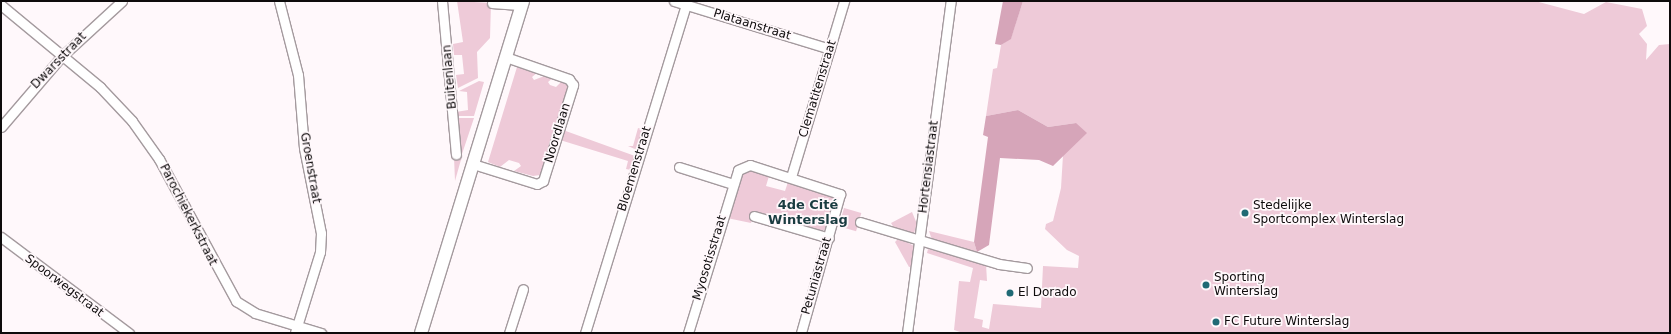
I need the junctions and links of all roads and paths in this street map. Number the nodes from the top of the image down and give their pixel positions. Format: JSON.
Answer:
{"nodes":[{"id":1,"x":122,"y":1,"type":"edge"},
{"id":2,"x":279,"y":1,"type":"edge"},
{"id":3,"x":442,"y":1,"type":"edge"},
{"id":4,"x":674,"y":1,"type":"edge"},
{"id":5,"x":844,"y":1,"type":"edge"},
{"id":6,"x":951,"y":1,"type":"edge"},
{"id":7,"x":492,"y":3,"type":"dead end"},
{"id":8,"x":523,"y":3,"type":"edge"},
{"id":9,"x":1,"y":5,"type":"edge"},
{"id":10,"x":686,"y":5,"type":"junction"},
{"id":11,"x":830,"y":49,"type":"junction"},
{"id":12,"x":61,"y":57,"type":"junction"},
{"id":13,"x":506,"y":57,"type":"junction"},
{"id":14,"x":1,"y":126,"type":"edge"},
{"id":15,"x":456,"y":154,"type":"dead end"},
{"id":16,"x":473,"y":164,"type":"junction"},
{"id":17,"x":679,"y":167,"type":"dead end"},
{"id":18,"x":791,"y":177,"type":"junction"},
{"id":19,"x":733,"y":184,"type":"junction"},
{"id":20,"x":754,"y":216,"type":"dead end"},
{"id":21,"x":860,"y":222,"type":"dead end"},
{"id":22,"x":1,"y":237,"type":"edge"},
{"id":23,"x":829,"y":238,"type":"junction"},
{"id":24,"x":920,"y":240,"type":"junction"},
{"id":25,"x":1028,"y":268,"type":"dead end"},
{"id":26,"x":523,"y":288,"type":"dead end"},
{"id":27,"x":296,"y":329,"type":"edge"},
{"id":28,"x":129,"y":333,"type":"edge"},
{"id":29,"x":321,"y":333,"type":"edge"},
{"id":30,"x":422,"y":333,"type":"edge"},
{"id":31,"x":509,"y":333,"type":"edge"},
{"id":32,"x":584,"y":333,"type":"edge"},
{"id":33,"x":688,"y":333,"type":"edge"},
{"id":34,"x":801,"y":333,"type":"edge"},
{"id":35,"x":907,"y":333,"type":"edge"}],
"edges":[{"from":1,"to":12,"type":"street","name":"Dwarsstraat"},
{"from":2,"to":27,"type":"street","name":"Groenstraat"},
{"from":3,"to":15,"type":"street","name":"Buitenlaan"},
{"from":4,"to":10,"type":"street","name":"Plataanstraat"},
{"from":5,"to":11,"type":"street","name":"Clematitenstraat"},
{"from":6,"to":24,"type":"street","name":"Hortensiastraat"},
{"from":7,"to":8,"type":"street"},
{"from":8,"to":13,"type":"street"},
{"from":9,"to":12,"type":"street","name":"Parochiekerkstraat"},
{"from":10,"to":11,"type":"street","name":"Plataanstraat"},
{"from":10,"to":32,"type":"street","name":"Bloemenstraat"},
{"from":11,"to":18,"type":"street","name":"Clematitenstraat"},
{"from":12,"to":14,"type":"street","name":"Dwarsstraat"},
{"from":12,"to":27,"type":"street","name":"Parochiekerkstraat"},
{"from":13,"to":16,"type":"street"},
{"from":13,"to":16,"type":"street","name":"Noordlaan"},
{"from":16,"to":30,"type":"street"},
{"from":17,"to":19,"type":"street"},
{"from":18,"to":19,"type":"street","name":"Myosotisstraat"},
{"from":18,"to":23,"type":"street","name":"Petuniastraat"},
{"from":19,"to":33,"type":"street","name":"Myosotisstraat"},
{"from":20,"to":23,"type":"street"},
{"from":21,"to":24,"type":"street"},
{"from":22,"to":28,"type":"street","name":"Spoorwegstraat"},
{"from":23,"to":34,"type":"street","name":"Petuniastraat"},
{"from":24,"to":25,"type":"street"},
{"from":24,"to":35,"type":"street","name":"Hortensiastraat"},
{"from":26,"to":31,"type":"street"},
{"from":27,"to":29,"type":"street","name":"Parochiekerkstraat"}]}
